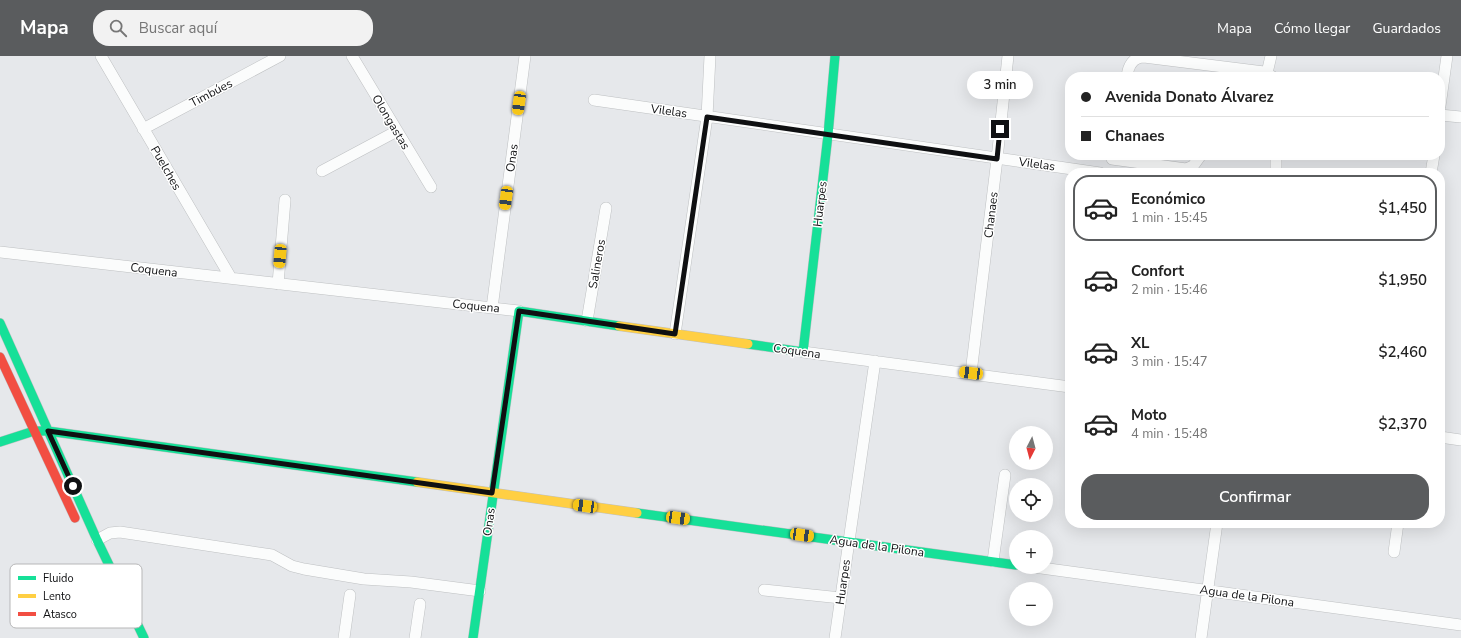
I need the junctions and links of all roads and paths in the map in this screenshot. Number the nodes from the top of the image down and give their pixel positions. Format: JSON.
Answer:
{"nodes":[{"id":1,"x":101,"y":56,"type":"edge"},
{"id":2,"x":280,"y":56,"type":"edge"},
{"id":3,"x":352,"y":56,"type":"edge"},
{"id":4,"x":525,"y":56,"type":"edge"},
{"id":5,"x":710,"y":56,"type":"edge"},
{"id":6,"x":835,"y":56,"type":"edge"},
{"id":7,"x":1008,"y":56,"type":"edge"},
{"id":8,"x":1271,"y":56,"type":"edge"},
{"id":9,"x":1447,"y":56,"type":"edge"},
{"id":10,"x":1128,"y":72,"type":"edge"},
{"id":11,"x":1264,"y":72,"type":"edge"},
{"id":12,"x":1270,"y":72,"type":"edge"},
{"id":13,"x":1445,"y":72,"type":"edge"},
{"id":14,"x":594,"y":100,"type":"dead end"},
{"id":15,"x":1445,"y":115,"type":"edge"},
{"id":16,"x":707,"y":117,"type":"junction"},
{"id":17,"x":1461,"y":117,"type":"edge"},
{"id":18,"x":143,"y":129,"type":"junction"},
{"id":19,"x":397,"y":131,"type":"junction"},
{"id":20,"x":828,"y":135,"type":"junction"},
{"id":21,"x":997,"y":159,"type":"junction"},
{"id":22,"x":1131,"y":160,"type":"edge"},
{"id":23,"x":1197,"y":160,"type":"edge"},
{"id":24,"x":1065,"y":168,"type":"edge"},
{"id":25,"x":1180,"y":168,"type":"edge"},
{"id":26,"x":1188,"y":168,"type":"edge"},
{"id":27,"x":322,"y":171,"type":"dead end"},
{"id":28,"x":430,"y":187,"type":"dead end"},
{"id":29,"x":285,"y":200,"type":"dead end"},
{"id":30,"x":606,"y":208,"type":"dead end"},
{"id":31,"x":0,"y":252,"type":"edge"},
{"id":32,"x":231,"y":278,"type":"junction"},
{"id":33,"x":278,"y":284,"type":"junction"},
{"id":34,"x":492,"y":308,"type":"junction"},
{"id":35,"x":519,"y":311,"type":"junction"},
{"id":36,"x":587,"y":321,"type":"junction"},
{"id":37,"x":0,"y":323,"type":"edge"},
{"id":38,"x":675,"y":334,"type":"junction"},
{"id":39,"x":803,"y":352,"type":"junction"},
{"id":40,"x":0,"y":357,"type":"edge"},
{"id":41,"x":875,"y":361,"type":"junction"},
{"id":42,"x":971,"y":373,"type":"junction"},
{"id":43,"x":1065,"y":386,"type":"edge"},
{"id":44,"x":34,"y":431,"type":"junction"},
{"id":45,"x":48,"y":431,"type":"junction"},
{"id":46,"x":1445,"y":438,"type":"edge"},
{"id":47,"x":1461,"y":440,"type":"edge"},
{"id":48,"x":0,"y":442,"type":"edge"},
{"id":49,"x":1005,"y":475,"type":"dead end"},
{"id":50,"x":492,"y":493,"type":"junction"},
{"id":51,"x":77,"y":524,"type":"dead end"},
{"id":52,"x":1216,"y":528,"type":"edge"},
{"id":53,"x":1397,"y":528,"type":"edge"},
{"id":54,"x":97,"y":540,"type":"junction"},
{"id":55,"x":848,"y":542,"type":"junction"},
{"id":56,"x":1394,"y":552,"type":"dead end"},
{"id":57,"x":993,"y":561,"type":"junction"},
{"id":58,"x":1009,"y":563,"type":"edge"},
{"id":59,"x":109,"y":564,"type":"edge"},
{"id":60,"x":1053,"y":570,"type":"edge"},
{"id":61,"x":764,"y":590,"type":"dead end"},
{"id":62,"x":480,"y":591,"type":"junction"},
{"id":63,"x":1208,"y":591,"type":"junction"},
{"id":64,"x":350,"y":596,"type":"dead end"},
{"id":65,"x":840,"y":598,"type":"junction"},
{"id":66,"x":420,"y":604,"type":"dead end"},
{"id":67,"x":1461,"y":625,"type":"edge"},
{"id":68,"x":139,"y":628,"type":"edge"},
{"id":69,"x":144,"y":638,"type":"edge"},
{"id":70,"x":344,"y":638,"type":"edge"},
{"id":71,"x":415,"y":638,"type":"edge"},
{"id":72,"x":473,"y":638,"type":"edge"},
{"id":73,"x":835,"y":638,"type":"edge"},
{"id":74,"x":1201,"y":638,"type":"edge"}],
"edges":[{"from":1,"to":18,"type":"street","name":"Puelches"},
{"from":2,"to":18,"type":"street","name":"Timbúes"},
{"from":3,"to":19,"type":"street","name":"Olongastas"},
{"from":4,"to":34,"type":"street","name":"Onas"},
{"from":5,"to":16,"type":"street"},
{"from":6,"to":20,"type":"main road","name":"Huarpes"},
{"from":7,"to":21,"type":"street","name":"Chanaes"},
{"from":8,"to":12,"type":"street"},
{"from":9,"to":13,"type":"street"},
{"from":10,"to":11,"type":"street"},
{"from":14,"to":16,"type":"street","name":"Vilelas"},
{"from":15,"to":17,"type":"street"},
{"from":16,"to":20,"type":"street","name":"Vilelas"},
{"from":16,"to":38,"type":"street"},
{"from":18,"to":32,"type":"street","name":"Puelches"},
{"from":19,"to":27,"type":"street"},
{"from":19,"to":28,"type":"street","name":"Olongastas"},
{"from":20,"to":21,"type":"street","name":"Vilelas"},
{"from":20,"to":39,"type":"main road","name":"Huarpes"},
{"from":21,"to":24,"type":"street","name":"Vilelas"},
{"from":21,"to":42,"type":"street","name":"Chanaes"},
{"from":22,"to":25,"type":"street"},
{"from":23,"to":26,"type":"street"},
{"from":29,"to":33,"type":"street"},
{"from":30,"to":36,"type":"street","name":"Salineros"},
{"from":31,"to":32,"type":"street","name":"Coquena"},
{"from":32,"to":33,"type":"street","name":"Coquena"},
{"from":33,"to":34,"type":"street","name":"Coquena"},
{"from":34,"to":35,"type":"street","name":"Coquena"},
{"from":35,"to":36,"type":"main road","name":"Coquena"},
{"from":35,"to":50,"type":"main road","name":"Onas"},
{"from":36,"to":38,"type":"main road","name":"Coquena"},
{"from":37,"to":45,"type":"main road"},
{"from":38,"to":39,"type":"main road","name":"Coquena"},
{"from":39,"to":41,"type":"street","name":"Coquena"},
{"from":40,"to":44,"type":"main road"},
{"from":41,"to":42,"type":"street","name":"Coquena"},
{"from":41,"to":55,"type":"street","name":"Huarpes"},
{"from":42,"to":43,"type":"street","name":"Coquena"},
{"from":44,"to":45,"type":"main road","name":"Agua de la Pilona"},
{"from":44,"to":48,"type":"main road","name":"Agua de la Pilona"},
{"from":44,"to":51,"type":"main road"},
{"from":45,"to":50,"type":"main road","name":"Agua de la Pilona"},
{"from":45,"to":54,"type":"main road"},
{"from":46,"to":47,"type":"street"},
{"from":49,"to":57,"type":"street"},
{"from":50,"to":55,"type":"main road","name":"Agua de la Pilona"},
{"from":50,"to":62,"type":"main road","name":"Onas"},
{"from":52,"to":63,"type":"street"},
{"from":53,"to":56,"type":"street"},
{"from":54,"to":59,"type":"main road"},
{"from":54,"to":62,"type":"street"},
{"from":55,"to":57,"type":"main road","name":"Agua de la Pilona"},
{"from":55,"to":65,"type":"street","name":"Huarpes"},
{"from":57,"to":58,"type":"main road","name":"Agua de la Pilona"},
{"from":60,"to":63,"type":"street","name":"Agua de la Pilona"},
{"from":61,"to":65,"type":"street"},
{"from":62,"to":72,"type":"main road","name":"Onas"},
{"from":63,"to":67,"type":"street","name":"Agua de la Pilona"},
{"from":63,"to":74,"type":"street"},
{"from":64,"to":70,"type":"street"},
{"from":65,"to":73,"type":"street","name":"Huarpes"},
{"from":66,"to":71,"type":"street"},
{"from":68,"to":69,"type":"main road"}]}
